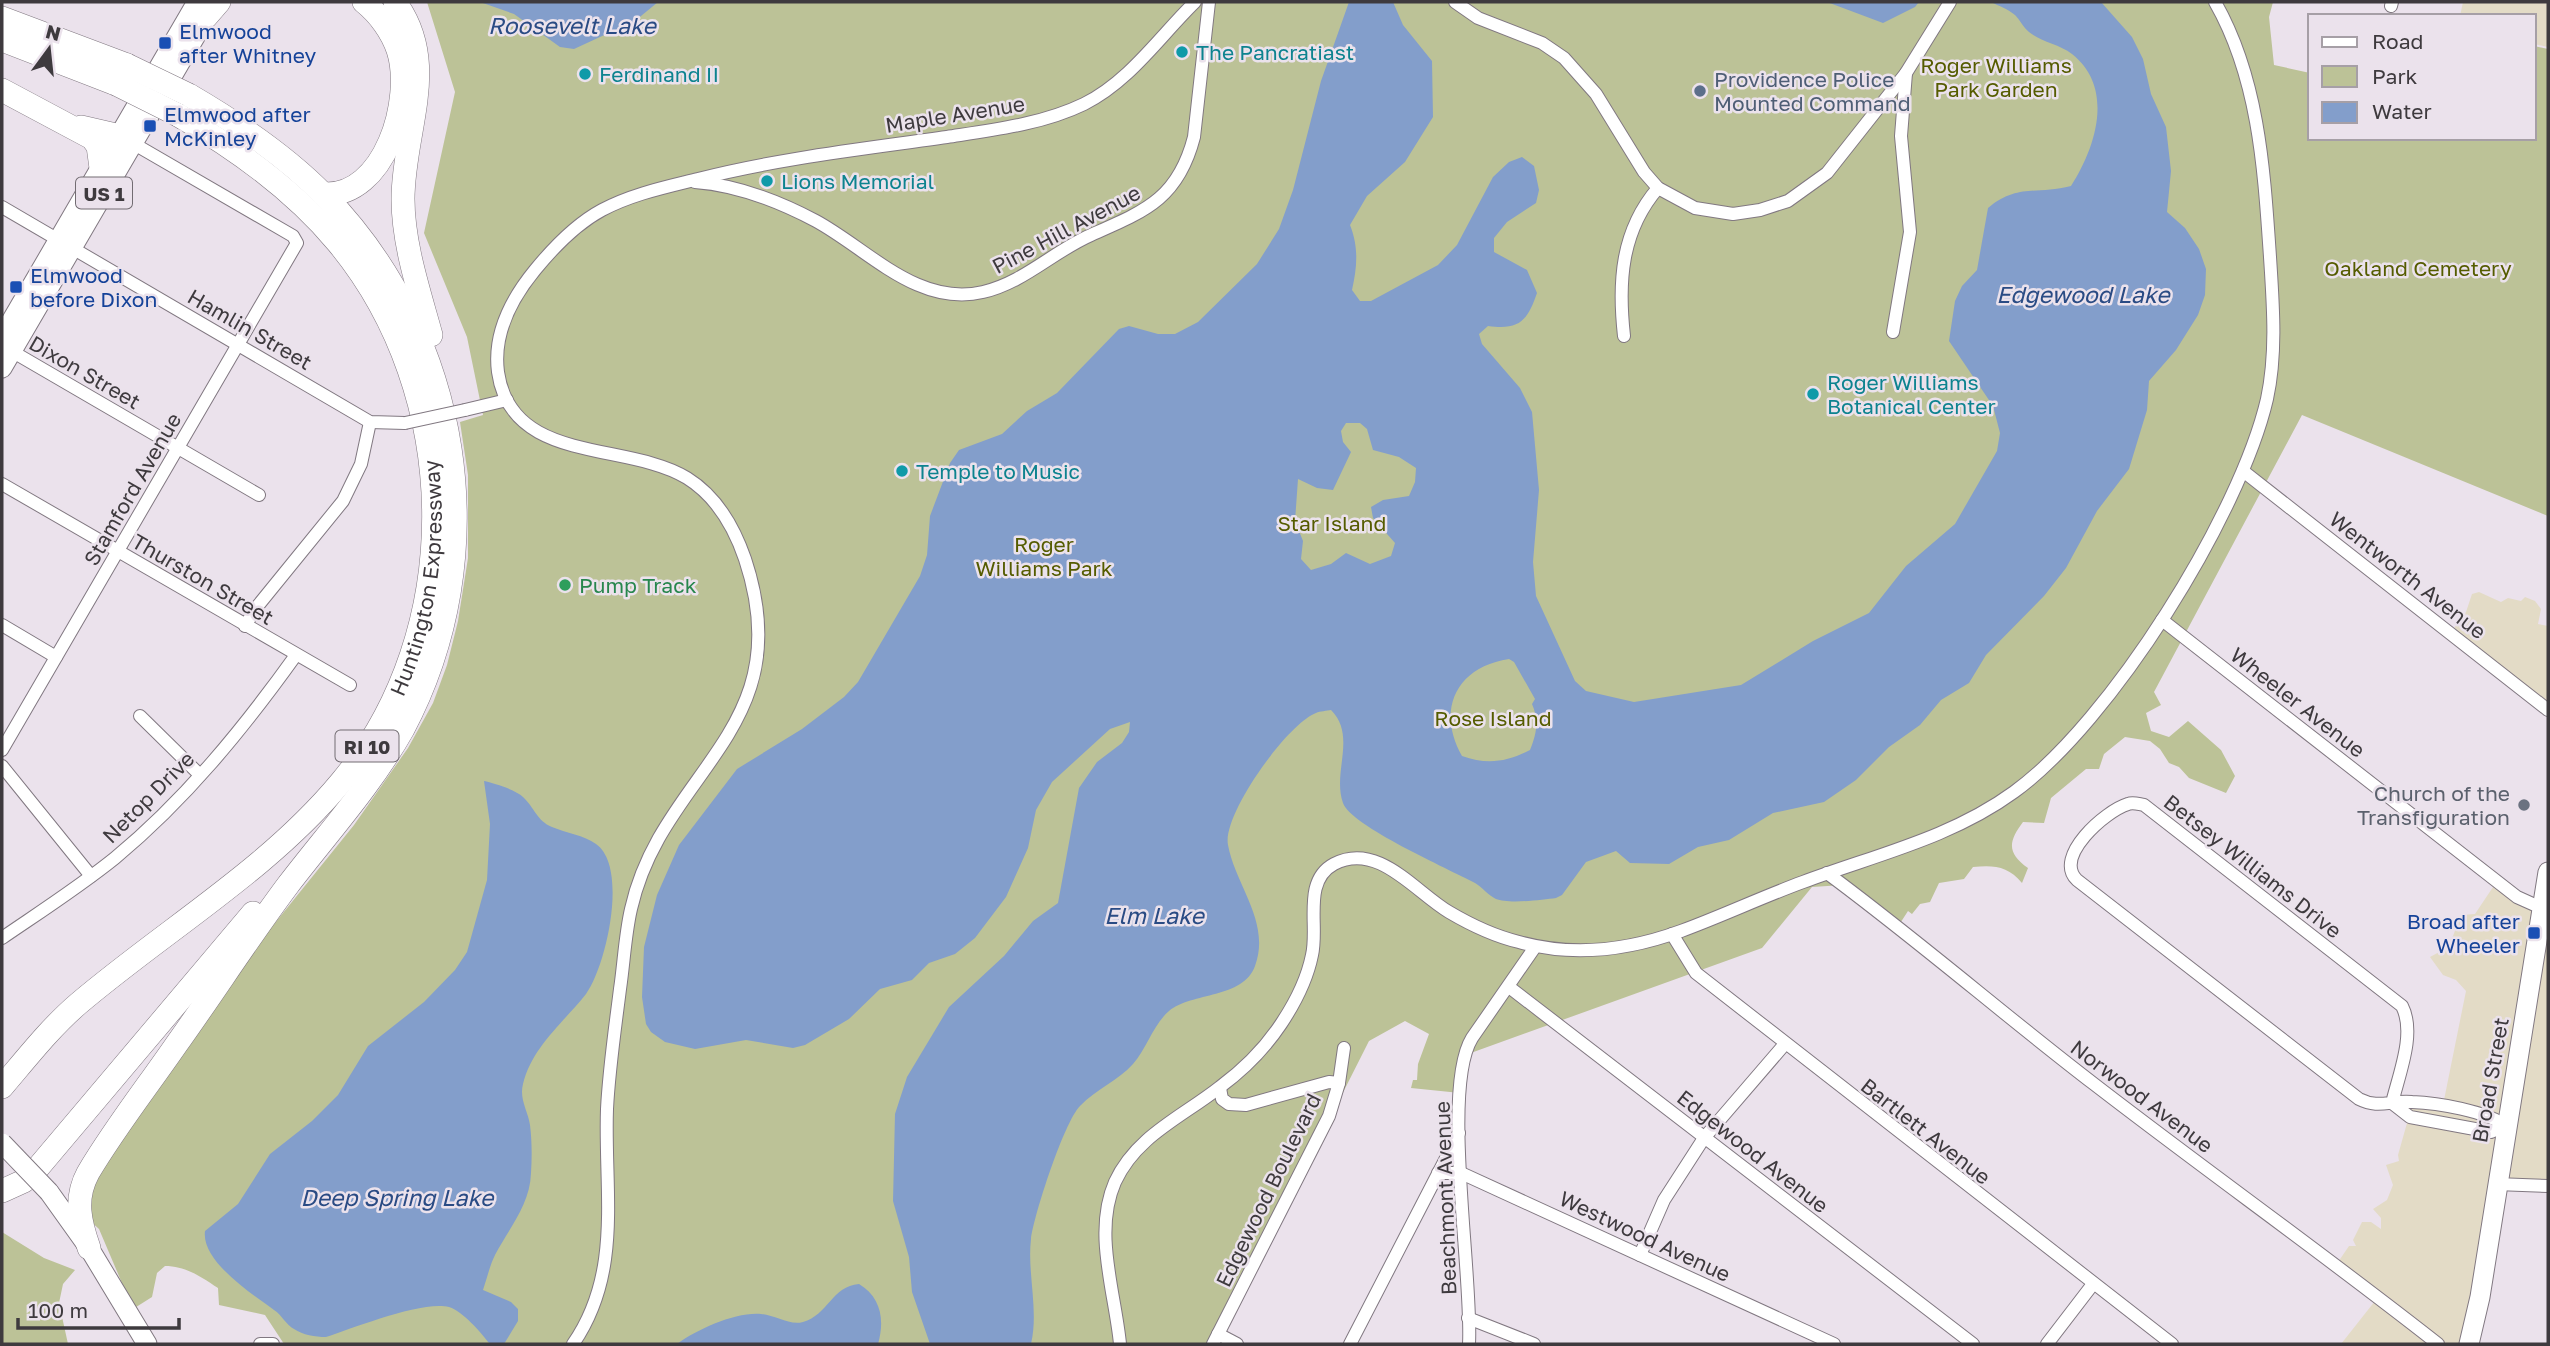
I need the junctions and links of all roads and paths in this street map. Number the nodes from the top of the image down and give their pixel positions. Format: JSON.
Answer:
{"nodes":[{"id":1,"x":364,"y":2,"type":"edge"},
{"id":2,"x":395,"y":2,"type":"edge"},
{"id":3,"x":1195,"y":2,"type":"edge"},
{"id":4,"x":1209,"y":2,"type":"edge"},
{"id":5,"x":1455,"y":2,"type":"edge"},
{"id":6,"x":1950,"y":2,"type":"edge"},
{"id":7,"x":2215,"y":2,"type":"edge"},
{"id":8,"x":2,"y":6,"type":"edge"},
{"id":9,"x":202,"y":6,"type":"edge"},
{"id":10,"x":2,"y":18,"type":"edge"},
{"id":11,"x":2,"y":40,"type":"edge"},
{"id":12,"x":78,"y":45,"type":"junction"},
{"id":13,"x":1906,"y":73,"type":"junction"},
{"id":14,"x":121,"y":74,"type":"junction"},
{"id":15,"x":2,"y":90,"type":"edge"},
{"id":16,"x":183,"y":105,"type":"junction"},
{"id":17,"x":61,"y":120,"type":"junction"},
{"id":18,"x":126,"y":139,"type":"junction"},
{"id":19,"x":101,"y":168,"type":"junction"},
{"id":20,"x":682,"y":183,"type":"junction"},
{"id":21,"x":1658,"y":188,"type":"junction"},
{"id":22,"x":323,"y":194,"type":"junction"},
{"id":23,"x":2,"y":207,"type":"edge"},
{"id":24,"x":65,"y":244,"type":"junction"},
{"id":25,"x":1893,"y":332,"type":"dead end"},
{"id":26,"x":1624,"y":336,"type":"dead end"},
{"id":27,"x":239,"y":345,"type":"junction"},
{"id":28,"x":4,"y":351,"type":"edge"},
{"id":29,"x":507,"y":400,"type":"junction"},
{"id":30,"x":455,"y":410,"type":"junction"},
{"id":31,"x":370,"y":422,"type":"junction"},
{"id":32,"x":178,"y":449,"type":"junction"},
{"id":33,"x":2243,"y":471,"type":"junction"},
{"id":34,"x":2,"y":484,"type":"edge"},
{"id":35,"x":259,"y":495,"type":"dead end"},
{"id":36,"x":118,"y":552,"type":"junction"},
{"id":37,"x":2162,"y":620,"type":"junction"},
{"id":38,"x":2,"y":625,"type":"edge"},
{"id":39,"x":245,"y":626,"type":"junction"},
{"id":40,"x":296,"y":655,"type":"junction"},
{"id":41,"x":57,"y":657,"type":"junction"},
{"id":42,"x":350,"y":685,"type":"dead end"},
{"id":43,"x":2548,"y":710,"type":"edge"},
{"id":44,"x":140,"y":716,"type":"dead end"},
{"id":45,"x":2,"y":750,"type":"edge"},
{"id":46,"x":2,"y":766,"type":"edge"},
{"id":47,"x":200,"y":775,"type":"junction"},
{"id":48,"x":358,"y":796,"type":"junction"},
{"id":49,"x":2548,"y":872,"type":"edge"},
{"id":50,"x":1827,"y":873,"type":"junction"},
{"id":51,"x":91,"y":876,"type":"junction"},
{"id":52,"x":2545,"y":910,"type":"edge"},
{"id":53,"x":1672,"y":934,"type":"junction"},
{"id":54,"x":2,"y":939,"type":"edge"},
{"id":55,"x":1535,"y":947,"type":"junction"},
{"id":56,"x":1509,"y":988,"type":"junction"},
{"id":57,"x":1784,"y":1045,"type":"junction"},
{"id":58,"x":1344,"y":1048,"type":"dead end"},
{"id":59,"x":1339,"y":1083,"type":"junction"},
{"id":60,"x":4,"y":1084,"type":"edge"},
{"id":61,"x":1220,"y":1087,"type":"junction"},
{"id":62,"x":2392,"y":1102,"type":"junction"},
{"id":63,"x":2506,"y":1126,"type":"junction"},
{"id":64,"x":1459,"y":1133,"type":"junction"},
{"id":65,"x":1704,"y":1138,"type":"junction"},
{"id":66,"x":2,"y":1143,"type":"edge"},
{"id":67,"x":1438,"y":1173,"type":"junction"},
{"id":68,"x":1461,"y":1173,"type":"junction"},
{"id":69,"x":2496,"y":1184,"type":"junction"},
{"id":70,"x":2548,"y":1186,"type":"edge"},
{"id":71,"x":2,"y":1191,"type":"edge"},
{"id":72,"x":89,"y":1248,"type":"junction"},
{"id":73,"x":1640,"y":1255,"type":"junction"},
{"id":74,"x":2092,"y":1284,"type":"junction"},
{"id":75,"x":2480,"y":1297,"type":"junction"},
{"id":76,"x":1468,"y":1318,"type":"junction"},
{"id":77,"x":1215,"y":1339,"type":"edge"},
{"id":78,"x":147,"y":1344,"type":"edge"},
{"id":79,"x":260,"y":1344,"type":"edge"},
{"id":80,"x":273,"y":1344,"type":"edge"},
{"id":81,"x":573,"y":1344,"type":"edge"},
{"id":82,"x":1120,"y":1344,"type":"edge"},
{"id":83,"x":1237,"y":1344,"type":"edge"},
{"id":84,"x":1350,"y":1344,"type":"edge"},
{"id":85,"x":1469,"y":1344,"type":"edge"},
{"id":86,"x":1534,"y":1344,"type":"edge"},
{"id":87,"x":1833,"y":1344,"type":"edge"},
{"id":88,"x":1973,"y":1344,"type":"edge"},
{"id":89,"x":2047,"y":1344,"type":"edge"},
{"id":90,"x":2172,"y":1344,"type":"edge"},
{"id":91,"x":2438,"y":1344,"type":"edge"},
{"id":92,"x":2469,"y":1344,"type":"edge"},
{"id":93,"x":2482,"y":1344,"type":"edge"}],
"edges":[{"from":1,"to":22,"type":"highway"},
{"from":2,"to":30,"type":"highway"},
{"from":3,"to":20,"type":"street","name":"Maple Avenue"},
{"from":4,"to":20,"type":"street","name":"Pine Hill Avenue"},
{"from":5,"to":21,"type":"street"},
{"from":6,"to":13,"type":"street"},
{"from":7,"to":33,"type":"street"},
{"from":8,"to":12,"type":"highway"},
{"from":9,"to":18,"type":"main road","number":"US 1"},
{"from":10,"to":12,"type":"highway","name":"Huntington Expressway","number":"RI 10"},
{"from":11,"to":14,"type":"highway","name":"Huntington Expressway","number":"RI 10"},
{"from":12,"to":14,"type":"highway","name":"Huntington Expressway","number":"RI 10"},
{"from":13,"to":21,"type":"street"},
{"from":13,"to":25,"type":"street"},
{"from":14,"to":16,"type":"highway","name":"Huntington Expressway","number":"RI 10","bridge":true},
{"from":15,"to":17,"type":"highway"},
{"from":16,"to":22,"type":"highway","name":"Huntington Expressway","number":"RI 10"},
{"from":16,"to":60,"type":"highway","name":"Huntington Expressway","number":"RI 10"},
{"from":17,"to":18,"type":"highway"},
{"from":17,"to":19,"type":"highway"},
{"from":18,"to":19,"type":"main road","number":"US 1"},
{"from":18,"to":24,"type":"main road","number":"US 1"},
{"from":18,"to":27,"type":"street","name":"Stamford Avenue"},
{"from":19,"to":24,"type":"main road","number":"US 1"},
{"from":20,"to":29,"type":"street","name":"Maple Avenue"},
{"from":21,"to":26,"type":"street"},
{"from":22,"to":30,"type":"highway","name":"Huntington Expressway","number":"RI 10"},
{"from":23,"to":24,"type":"street","name":"Hamlin Street"},
{"from":24,"to":27,"type":"street","name":"Hamlin Street"},
{"from":24,"to":28,"type":"main road","number":"US 1"},
{"from":27,"to":31,"type":"street","name":"Hamlin Street"},
{"from":27,"to":32,"type":"street","name":"Stamford Avenue"},
{"from":28,"to":32,"type":"street","name":"Dixon Street"},
{"from":29,"to":30,"type":"street"},
{"from":29,"to":81,"type":"street"},
{"from":30,"to":31,"type":"street","bridge":true},
{"from":30,"to":48,"type":"highway","name":"Huntington Expressway","number":"RI 10"},
{"from":31,"to":39,"type":"street"},
{"from":32,"to":35,"type":"street","name":"Dixon Street"},
{"from":32,"to":36,"type":"street","name":"Stamford Avenue"},
{"from":33,"to":37,"type":"street"},
{"from":33,"to":43,"type":"street","name":"Wentworth Avenue"},
{"from":34,"to":36,"type":"street","name":"Thurston Street"},
{"from":36,"to":39,"type":"street","name":"Thurston Street"},
{"from":36,"to":41,"type":"street","name":"Stamford Avenue"},
{"from":37,"to":50,"type":"street"},
{"from":37,"to":52,"type":"street","name":"Wheeler Avenue"},
{"from":38,"to":41,"type":"street"},
{"from":39,"to":40,"type":"street","name":"Thurston Street"},
{"from":40,"to":42,"type":"street","name":"Thurston Street"},
{"from":40,"to":47,"type":"street","name":"Netop Drive"},
{"from":41,"to":45,"type":"street","name":"Stamford Avenue"},
{"from":44,"to":47,"type":"street"},
{"from":46,"to":51,"type":"street"},
{"from":47,"to":51,"type":"street","name":"Netop Drive"},
{"from":48,"to":71,"type":"highway","number":"RI 10"},
{"from":48,"to":72,"type":"highway"},
{"from":49,"to":52,"type":"main road","name":"Broad Street"},
{"from":50,"to":53,"type":"street"},
{"from":50,"to":91,"type":"street","name":"Norwood Avenue"},
{"from":51,"to":54,"type":"street","name":"Netop Drive"},
{"from":52,"to":63,"type":"main road","name":"Broad Street"},
{"from":53,"to":55,"type":"street"},
{"from":53,"to":57,"type":"street","name":"Bartlett Avenue"},
{"from":55,"to":56,"type":"street","name":"Beachmont Avenue"},
{"from":55,"to":61,"type":"street"},
{"from":56,"to":64,"type":"street","name":"Beachmont Avenue"},
{"from":56,"to":65,"type":"street","name":"Edgewood Avenue"},
{"from":57,"to":65,"type":"street"},
{"from":57,"to":74,"type":"street","name":"Bartlett Avenue"},
{"from":58,"to":59,"type":"street","name":"Edgewood Boulevard"},
{"from":59,"to":61,"type":"street"},
{"from":59,"to":77,"type":"street","name":"Edgewood Boulevard"},
{"from":61,"to":82,"type":"street"},
{"from":62,"to":62,"type":"street","name":"Betsey Williams Drive"},
{"from":62,"to":63,"type":"street","name":"Betsey Williams Drive"},
{"from":63,"to":69,"type":"main road","name":"Broad Street"},
{"from":64,"to":67,"type":"street"},
{"from":64,"to":68,"type":"street","name":"Beachmont Avenue"},
{"from":65,"to":73,"type":"street"},
{"from":65,"to":88,"type":"street","name":"Edgewood Avenue"},
{"from":66,"to":72,"type":"main road","bridge":true},
{"from":67,"to":68,"type":"street","name":"Westwood Avenue"},
{"from":67,"to":84,"type":"street"},
{"from":68,"to":73,"type":"street","name":"Westwood Avenue"},
{"from":68,"to":76,"type":"street","name":"Beachmont Avenue"},
{"from":69,"to":70,"type":"street"},
{"from":69,"to":75,"type":"main road","name":"Broad Street"},
{"from":72,"to":78,"type":"main road"},
{"from":73,"to":87,"type":"street","name":"Westwood Avenue"},
{"from":74,"to":89,"type":"street"},
{"from":74,"to":90,"type":"street","name":"Bartlett Avenue"},
{"from":75,"to":92,"type":"main road","name":"Broad Street"},
{"from":75,"to":93,"type":"main road","name":"Broad Street"},
{"from":76,"to":85,"type":"street","name":"Beachmont Avenue"},
{"from":76,"to":86,"type":"street"},
{"from":77,"to":83,"type":"street"},
{"from":79,"to":80,"type":"street"}]}
